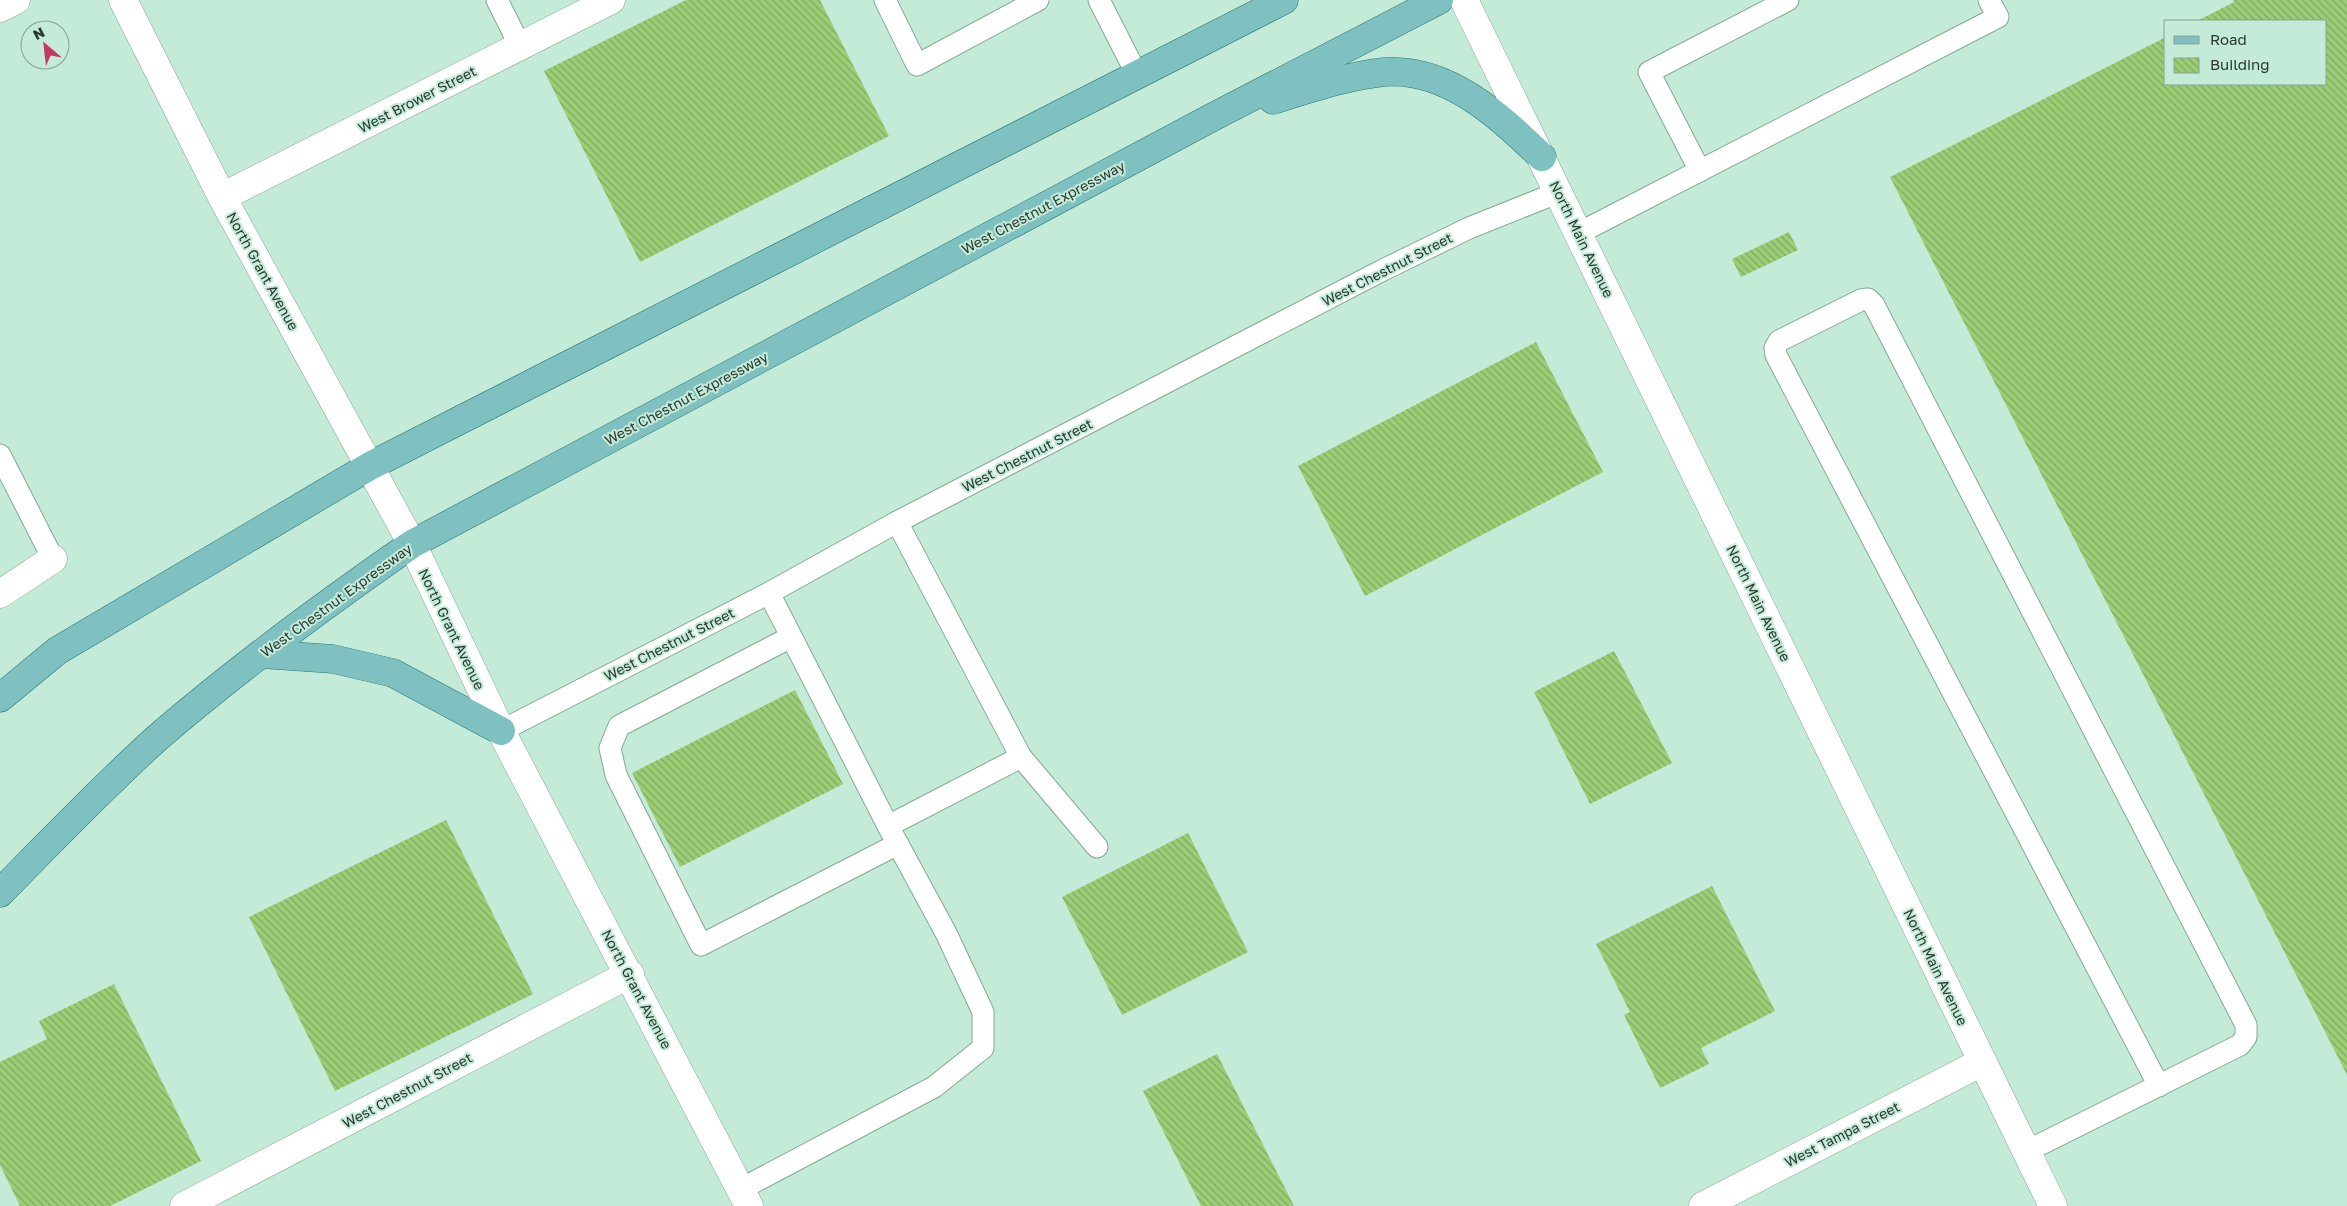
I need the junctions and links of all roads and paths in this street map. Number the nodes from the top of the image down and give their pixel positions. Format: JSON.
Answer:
{"nodes":[{"id":1,"x":16,"y":0,"type":"edge"},
{"id":2,"x":123,"y":0,"type":"edge"},
{"id":3,"x":497,"y":0,"type":"edge"},
{"id":4,"x":611,"y":0,"type":"edge"},
{"id":5,"x":885,"y":0,"type":"edge"},
{"id":6,"x":1038,"y":0,"type":"edge"},
{"id":7,"x":1099,"y":0,"type":"edge"},
{"id":8,"x":1284,"y":0,"type":"edge"},
{"id":9,"x":1439,"y":0,"type":"edge"},
{"id":10,"x":1464,"y":0,"type":"edge"},
{"id":11,"x":1788,"y":0,"type":"edge"},
{"id":12,"x":1989,"y":0,"type":"edge"},
{"id":13,"x":0,"y":8,"type":"edge"},
{"id":14,"x":520,"y":46,"type":"junction"},
{"id":15,"x":1137,"y":75,"type":"junction"},
{"id":16,"x":1211,"y":118,"type":"junction"},
{"id":17,"x":1542,"y":157,"type":"junction"},
{"id":18,"x":1700,"y":171,"type":"junction"},
{"id":19,"x":1559,"y":192,"type":"junction"},
{"id":20,"x":222,"y":198,"type":"junction"},
{"id":21,"x":1579,"y":233,"type":"junction"},
{"id":22,"x":0,"y":455,"type":"edge"},
{"id":23,"x":370,"y":466,"type":"junction"},
{"id":24,"x":897,"y":522,"type":"junction"},
{"id":25,"x":412,"y":544,"type":"junction"},
{"id":26,"x":53,"y":560,"type":"joint"},
{"id":27,"x":769,"y":593,"type":"junction"},
{"id":28,"x":0,"y":594,"type":"edge"},
{"id":29,"x":791,"y":637,"type":"junction"},
{"id":30,"x":261,"y":654,"type":"junction"},
{"id":31,"x":0,"y":698,"type":"edge"},
{"id":32,"x":501,"y":731,"type":"junction"},
{"id":33,"x":1021,"y":757,"type":"junction"},
{"id":34,"x":893,"y":835,"type":"junction"},
{"id":35,"x":1097,"y":847,"type":"dead end"},
{"id":36,"x":0,"y":893,"type":"edge"},
{"id":37,"x":630,"y":974,"type":"junction"},
{"id":38,"x":1982,"y":1062,"type":"junction"},
{"id":39,"x":2159,"y":1086,"type":"junction"},
{"id":40,"x":2026,"y":1152,"type":"junction"},
{"id":41,"x":745,"y":1198,"type":"edge"},
{"id":42,"x":184,"y":1206,"type":"edge"},
{"id":43,"x":1703,"y":1206,"type":"edge"},
{"id":44,"x":2053,"y":1206,"type":"edge"}],
"edges":[{"from":1,"to":13,"type":"street"},
{"from":2,"to":20,"type":"street","name":"North Grant Avenue"},
{"from":3,"to":14,"type":"lane"},
{"from":4,"to":14,"type":"street","name":"West Brower Street"},
{"from":5,"to":6,"type":"lane"},
{"from":7,"to":15,"type":"lane"},
{"from":8,"to":15,"type":"main road"},
{"from":9,"to":16,"type":"main road","name":"West Chestnut Expressway"},
{"from":10,"to":17,"type":"street","name":"North Main Avenue"},
{"from":11,"to":18,"type":"lane"},
{"from":12,"to":18,"type":"lane"},
{"from":14,"to":20,"type":"street","name":"West Brower Street"},
{"from":15,"to":23,"type":"main road"},
{"from":16,"to":17,"type":"main road"},
{"from":16,"to":25,"type":"main road","name":"West Chestnut Expressway"},
{"from":17,"to":19,"type":"street","name":"North Main Avenue"},
{"from":18,"to":21,"type":"lane"},
{"from":19,"to":21,"type":"street","name":"North Main Avenue"},
{"from":19,"to":24,"type":"lane","name":"West Chestnut Street"},
{"from":20,"to":23,"type":"street","name":"North Grant Avenue"},
{"from":21,"to":38,"type":"street","name":"North Main Avenue"},
{"from":22,"to":26,"type":"lane"},
{"from":23,"to":25,"type":"street","name":"North Grant Avenue"},
{"from":23,"to":31,"type":"main road"},
{"from":24,"to":27,"type":"lane","name":"West Chestnut Street"},
{"from":24,"to":33,"type":"lane"},
{"from":25,"to":30,"type":"main road","name":"West Chestnut Expressway"},
{"from":25,"to":32,"type":"street","name":"North Grant Avenue"},
{"from":26,"to":28,"type":"street"},
{"from":27,"to":29,"type":"lane"},
{"from":27,"to":32,"type":"lane","name":"West Chestnut Street"},
{"from":29,"to":34,"type":"lane"},
{"from":29,"to":34,"type":"lane"},
{"from":30,"to":32,"type":"main road"},
{"from":30,"to":36,"type":"main road","name":"West Chestnut Expressway"},
{"from":32,"to":37,"type":"street","name":"North Grant Avenue"},
{"from":33,"to":34,"type":"lane"},
{"from":33,"to":35,"type":"lane"},
{"from":34,"to":41,"type":"lane"},
{"from":37,"to":41,"type":"street","name":"North Grant Avenue"},
{"from":37,"to":42,"type":"street","name":"West Chestnut Street"},
{"from":38,"to":40,"type":"street","name":"North Main Avenue"},
{"from":38,"to":43,"type":"street","name":"West Tampa Street"},
{"from":39,"to":39,"type":"lane"},
{"from":39,"to":40,"type":"lane"},
{"from":40,"to":44,"type":"street","name":"North Main Avenue"}]}
